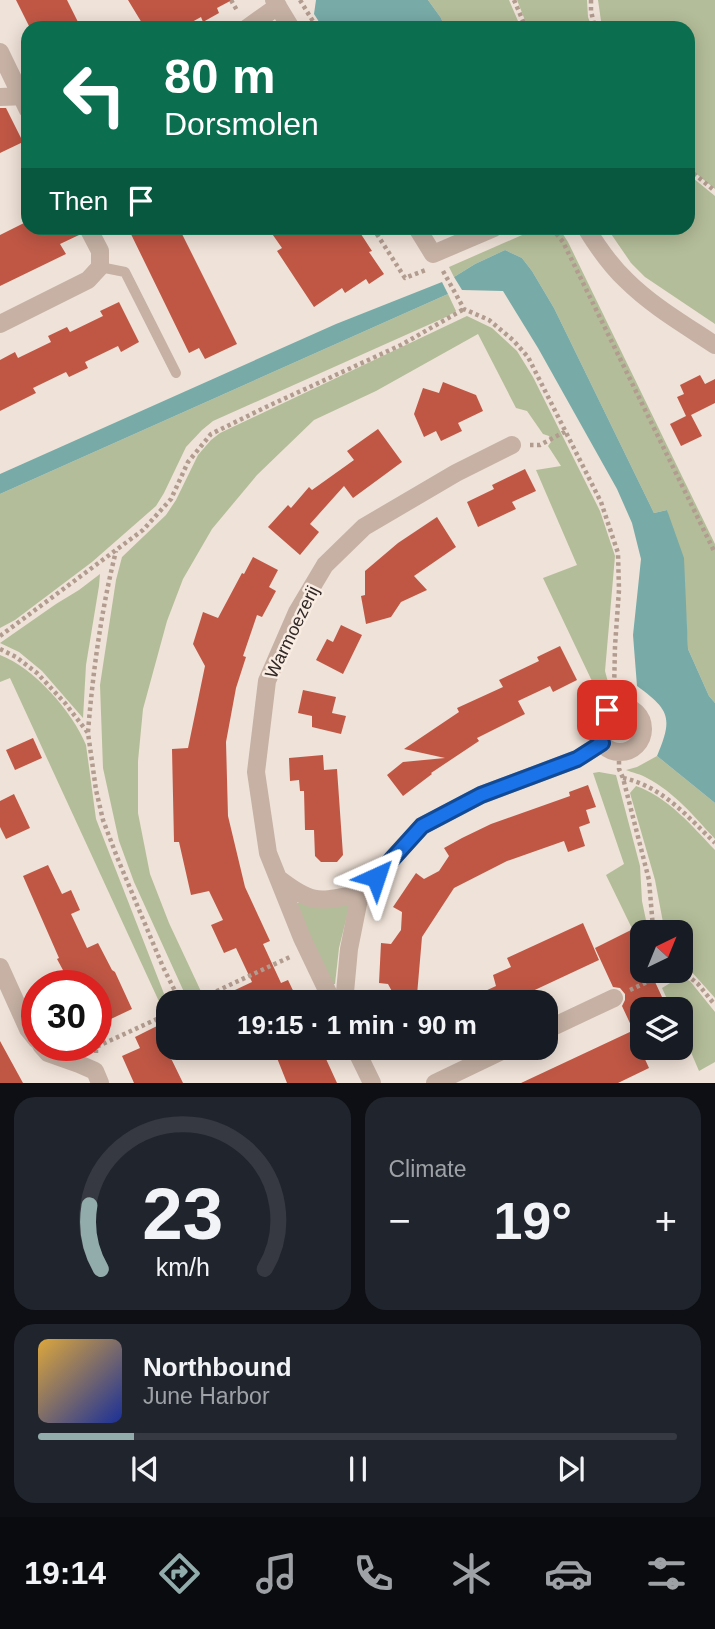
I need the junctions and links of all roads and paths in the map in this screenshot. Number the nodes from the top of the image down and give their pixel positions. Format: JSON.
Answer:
{"nodes":[{"id":1,"x":514,"y":0,"type":"edge"},
{"id":2,"x":591,"y":0,"type":"edge"},
{"id":3,"x":276,"y":3,"type":"edge"},
{"id":4,"x":255,"y":21,"type":"edge"},
{"id":5,"x":287,"y":21,"type":"edge"},
{"id":6,"x":523,"y":21,"type":"edge"},
{"id":7,"x":594,"y":21,"type":"edge"},
{"id":8,"x":0,"y":52,"type":"edge"},
{"id":9,"x":21,"y":92,"type":"edge"},
{"id":10,"x":0,"y":97,"type":"edge"},
{"id":11,"x":21,"y":100,"type":"edge"},
{"id":12,"x":695,"y":175,"type":"edge"},
{"id":13,"x":715,"y":191,"type":"edge"},
{"id":14,"x":92,"y":235,"type":"edge"},
{"id":15,"x":377,"y":235,"type":"edge"},
{"id":16,"x":421,"y":235,"type":"edge"},
{"id":17,"x":478,"y":235,"type":"edge"},
{"id":18,"x":558,"y":235,"type":"edge"},
{"id":19,"x":591,"y":235,"type":"edge"},
{"id":20,"x":100,"y":267,"type":"junction"},
{"id":21,"x":428,"y":270,"type":"dead end"},
{"id":22,"x":444,"y":273,"type":"dead end"},
{"id":23,"x":464,"y":309,"type":"junction"},
{"id":24,"x":0,"y":324,"type":"edge"},
{"id":25,"x":715,"y":345,"type":"edge"},
{"id":26,"x":176,"y":373,"type":"dead end"},
{"id":27,"x":566,"y":431,"type":"junction"},
{"id":28,"x":512,"y":445,"type":"dead end"},
{"id":29,"x":540,"y":445,"type":"dead end"},
{"id":30,"x":117,"y":550,"type":"junction"},
{"id":31,"x":715,"y":553,"type":"edge"},
{"id":32,"x":0,"y":636,"type":"edge"},
{"id":33,"x":0,"y":649,"type":"edge"},
{"id":34,"x":615,"y":706,"type":"junction"},
{"id":35,"x":88,"y":733,"type":"junction"},
{"id":36,"x":602,"y":743,"type":"junction"},
{"id":37,"x":619,"y":752,"type":"junction"},
{"id":38,"x":623,"y":778,"type":"junction"},
{"id":39,"x":715,"y":843,"type":"edge"},
{"id":40,"x":279,"y":879,"type":"junction"},
{"id":41,"x":360,"y":894,"type":"junction"},
{"id":42,"x":652,"y":920,"type":"edge"},
{"id":43,"x":307,"y":949,"type":"junction"},
{"id":44,"x":0,"y":967,"type":"edge"},
{"id":45,"x":693,"y":980,"type":"edge"},
{"id":46,"x":644,"y":984,"type":"edge"},
{"id":47,"x":174,"y":990,"type":"edge"},
{"id":48,"x":219,"y":990,"type":"edge"},
{"id":49,"x":327,"y":990,"type":"edge"},
{"id":50,"x":345,"y":990,"type":"edge"},
{"id":51,"x":614,"y":998,"type":"joint"},
{"id":52,"x":715,"y":1005,"type":"edge"},
{"id":53,"x":21,"y":1014,"type":"edge"},
{"id":54,"x":156,"y":1020,"type":"edge"},
{"id":55,"x":558,"y":1024,"type":"edge"},
{"id":56,"x":361,"y":1060,"type":"edge"},
{"id":57,"x":483,"y":1060,"type":"edge"},
{"id":58,"x":70,"y":1061,"type":"edge"},
{"id":59,"x":97,"y":1077,"type":"edge"},
{"id":60,"x":372,"y":1083,"type":"edge"},
{"id":61,"x":435,"y":1083,"type":"edge"}],
"edges":[{"from":1,"to":6,"type":"path"},
{"from":2,"to":7,"type":"path"},
{"from":3,"to":4,"type":"street"},
{"from":3,"to":5,"type":"street"},
{"from":8,"to":9,"type":"street"},
{"from":10,"to":11,"type":"street"},
{"from":12,"to":13,"type":"path"},
{"from":14,"to":20,"type":"street"},
{"from":15,"to":21,"type":"path"},
{"from":16,"to":17,"type":"street"},
{"from":18,"to":31,"type":"path"},
{"from":19,"to":25,"type":"street"},
{"from":20,"to":24,"type":"street"},
{"from":20,"to":26,"type":"lane"},
{"from":22,"to":23,"type":"path"},
{"from":23,"to":27,"type":"path"},
{"from":23,"to":30,"type":"path"},
{"from":27,"to":29,"type":"path"},
{"from":27,"to":34,"type":"path"},
{"from":28,"to":40,"type":"street","name":"Warmoezerij"},
{"from":30,"to":32,"type":"path"},
{"from":30,"to":35,"type":"path"},
{"from":33,"to":35,"type":"path"},
{"from":34,"to":36,"type":"street"},
{"from":34,"to":37,"type":"path"},
{"from":34,"to":37,"type":"street"},
{"from":35,"to":47,"type":"path"},
{"from":36,"to":37,"type":"street"},
{"from":36,"to":41,"type":"street"},
{"from":37,"to":38,"type":"path"},
{"from":38,"to":39,"type":"path"},
{"from":38,"to":42,"type":"path"},
{"from":40,"to":41,"type":"street"},
{"from":40,"to":43,"type":"street","name":"Warmoezerij"},
{"from":41,"to":50,"type":"street"},
{"from":43,"to":48,"type":"path"},
{"from":43,"to":49,"type":"street","name":"Warmoezerij"},
{"from":44,"to":53,"type":"street"},
{"from":45,"to":52,"type":"path"},
{"from":46,"to":51,"type":"path"},
{"from":51,"to":55,"type":"street"},
{"from":54,"to":59,"type":"path"},
{"from":56,"to":60,"type":"street"},
{"from":57,"to":61,"type":"street"},
{"from":58,"to":59,"type":"street"}]}
